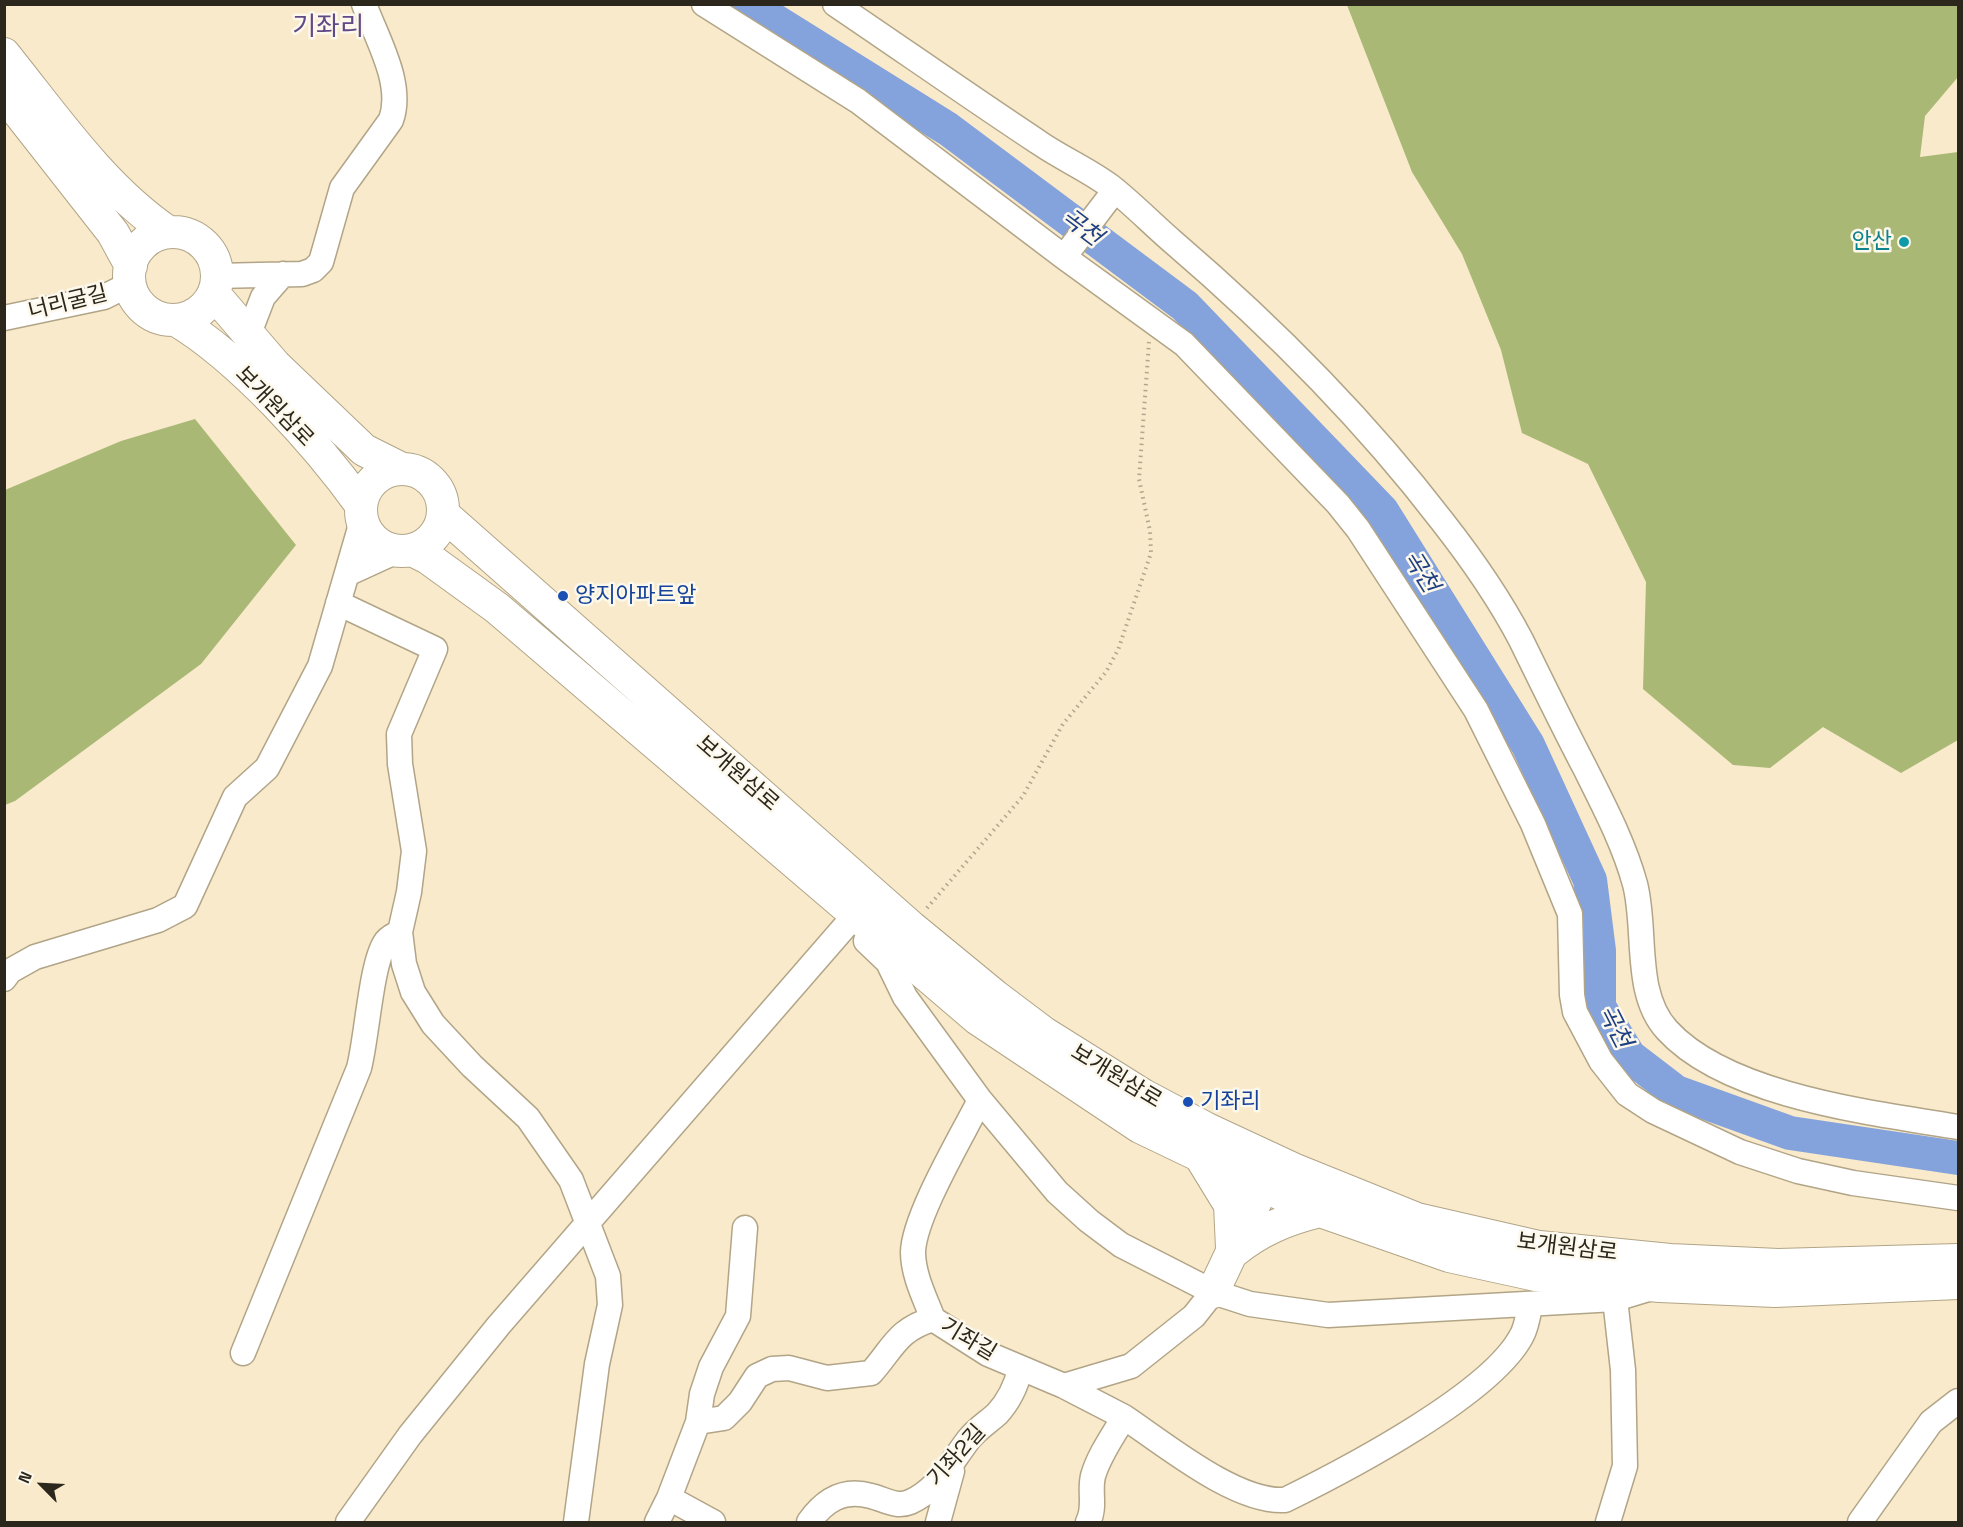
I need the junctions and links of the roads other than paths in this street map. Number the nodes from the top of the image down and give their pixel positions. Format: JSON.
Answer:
{"nodes":[{"id":1,"x":364,"y":4,"type":"edge"},
{"id":2,"x":704,"y":4,"type":"edge"},
{"id":3,"x":836,"y":4,"type":"edge"},
{"id":4,"x":4,"y":54,"type":"edge"},
{"id":5,"x":4,"y":94,"type":"edge"},
{"id":6,"x":1115,"y":190,"type":"junction"},
{"id":7,"x":168,"y":232,"type":"junction"},
{"id":8,"x":1064,"y":257,"type":"junction"},
{"id":9,"x":283,"y":274,"type":"junction"},
{"id":10,"x":130,"y":275,"type":"junction"},
{"id":11,"x":215,"y":285,"type":"junction"},
{"id":12,"x":4,"y":318,"type":"edge"},
{"id":13,"x":176,"y":320,"type":"junction"},
{"id":14,"x":248,"y":336,"type":"junction"},
{"id":15,"x":400,"y":468,"type":"junction"},
{"id":16,"x":361,"y":513,"type":"junction"},
{"id":17,"x":443,"y":514,"type":"junction"},
{"id":18,"x":405,"y":551,"type":"junction"},
{"id":19,"x":349,"y":573,"type":"junction"},
{"id":20,"x":338,"y":603,"type":"junction"},
{"id":21,"x":850,"y":919,"type":"junction"},
{"id":22,"x":400,"y":932,"type":"junction"},
{"id":23,"x":4,"y":980,"type":"edge"},
{"id":24,"x":980,"y":1100,"type":"junction"},
{"id":25,"x":1959,"y":1127,"type":"edge"},
{"id":26,"x":1200,"y":1156,"type":"junction"},
{"id":27,"x":1269,"y":1173,"type":"junction"},
{"id":28,"x":1959,"y":1198,"type":"edge"},
{"id":29,"x":1320,"y":1211,"type":"junction"},
{"id":30,"x":586,"y":1222,"type":"junction"},
{"id":31,"x":745,"y":1228,"type":"dead end"},
{"id":32,"x":1232,"y":1253,"type":"junction"},
{"id":33,"x":1959,"y":1260,"type":"edge"},
{"id":34,"x":1959,"y":1283,"type":"edge"},
{"id":35,"x":1660,"y":1286,"type":"junction"},
{"id":36,"x":1213,"y":1292,"type":"junction"},
{"id":37,"x":1615,"y":1299,"type":"junction"},
{"id":38,"x":1531,"y":1304,"type":"junction"},
{"id":39,"x":933,"y":1318,"type":"junction"},
{"id":40,"x":243,"y":1353,"type":"dead end"},
{"id":41,"x":1020,"y":1370,"type":"junction"},
{"id":42,"x":1064,"y":1386,"type":"junction"},
{"id":43,"x":1959,"y":1401,"type":"edge"},
{"id":44,"x":1124,"y":1417,"type":"junction"},
{"id":45,"x":698,"y":1422,"type":"junction"},
{"id":46,"x":954,"y":1462,"type":"junction"},
{"id":47,"x":669,"y":1498,"type":"junction"},
{"id":48,"x":348,"y":1522,"type":"edge"},
{"id":49,"x":576,"y":1522,"type":"edge"},
{"id":50,"x":657,"y":1522,"type":"edge"},
{"id":51,"x":713,"y":1522,"type":"edge"},
{"id":52,"x":809,"y":1522,"type":"edge"},
{"id":53,"x":938,"y":1522,"type":"edge"},
{"id":54,"x":1088,"y":1522,"type":"edge"},
{"id":55,"x":1608,"y":1522,"type":"edge"},
{"id":56,"x":1860,"y":1522,"type":"edge"}],
"edges":[{"from":1,"to":9,"type":"street"},
{"from":2,"to":8,"type":"street"},
{"from":3,"to":6,"type":"street"},
{"from":4,"to":7,"type":"main road","name":"보개원삼로"},
{"from":5,"to":10,"type":"main road","name":"보개원삼로"},
{"from":6,"to":8,"type":"street"},
{"from":6,"to":25,"type":"street"},
{"from":7,"to":10,"type":"main road"},
{"from":7,"to":11,"type":"main road","name":"보개원삼로"},
{"from":8,"to":28,"type":"street"},
{"from":9,"to":11,"type":"street"},
{"from":9,"to":14,"type":"street"},
{"from":10,"to":12,"type":"street","name":"너리굴길"},
{"from":10,"to":13,"type":"main road","name":"보개원삼로"},
{"from":11,"to":13,"type":"main road"},
{"from":11,"to":14,"type":"main road","name":"보개원삼로"},
{"from":13,"to":16,"type":"main road","name":"보개원삼로"},
{"from":14,"to":15,"type":"main road","name":"보개원삼로"},
{"from":15,"to":16,"type":"main road"},
{"from":15,"to":17,"type":"main road","name":"보개원삼로"},
{"from":16,"to":18,"type":"main road","name":"보개원삼로"},
{"from":16,"to":19,"type":"street"},
{"from":17,"to":18,"type":"main road"},
{"from":17,"to":27,"type":"main road","name":"보개원삼로"},
{"from":18,"to":19,"type":"street"},
{"from":18,"to":21,"type":"main road","name":"보개원삼로"},
{"from":19,"to":20,"type":"street"},
{"from":20,"to":22,"type":"street"},
{"from":20,"to":23,"type":"street"},
{"from":21,"to":24,"type":"street","name":"보개원삼로"},
{"from":21,"to":26,"type":"main road","name":"보개원삼로"},
{"from":21,"to":30,"type":"street"},
{"from":22,"to":30,"type":"street"},
{"from":22,"to":40,"type":"street"},
{"from":24,"to":36,"type":"street","name":"보개원삼로"},
{"from":24,"to":39,"type":"street"},
{"from":26,"to":27,"type":"main road","name":"보개원삼로"},
{"from":26,"to":32,"type":"main road"},
{"from":27,"to":29,"type":"main road","name":"보개원삼로"},
{"from":27,"to":32,"type":"main road"},
{"from":27,"to":33,"type":"main road","name":"보개원삼로"},
{"from":29,"to":32,"type":"main road"},
{"from":29,"to":35,"type":"main road","name":"보개원삼로"},
{"from":30,"to":48,"type":"street"},
{"from":30,"to":49,"type":"street"},
{"from":31,"to":45,"type":"street"},
{"from":32,"to":36,"type":"main road"},
{"from":34,"to":35,"type":"main road","name":"보개원삼로"},
{"from":35,"to":37,"type":"street","name":"보개원삼로"},
{"from":36,"to":38,"type":"street","name":"보개원삼로"},
{"from":36,"to":42,"type":"street"},
{"from":37,"to":38,"type":"street","name":"보개원삼로"},
{"from":37,"to":55,"type":"street"},
{"from":38,"to":44,"type":"street","name":"기좌길"},
{"from":39,"to":41,"type":"street","name":"기좌길"},
{"from":39,"to":45,"type":"street","name":"기좌길"},
{"from":41,"to":42,"type":"street","name":"기좌길"},
{"from":41,"to":46,"type":"street","name":"기좌2길"},
{"from":42,"to":44,"type":"street","name":"기좌길"},
{"from":43,"to":56,"type":"street"},
{"from":44,"to":54,"type":"street"},
{"from":45,"to":47,"type":"street"},
{"from":46,"to":52,"type":"street","name":"기좌2길"},
{"from":46,"to":53,"type":"street"},
{"from":47,"to":50,"type":"street"},
{"from":47,"to":51,"type":"street"}]}
